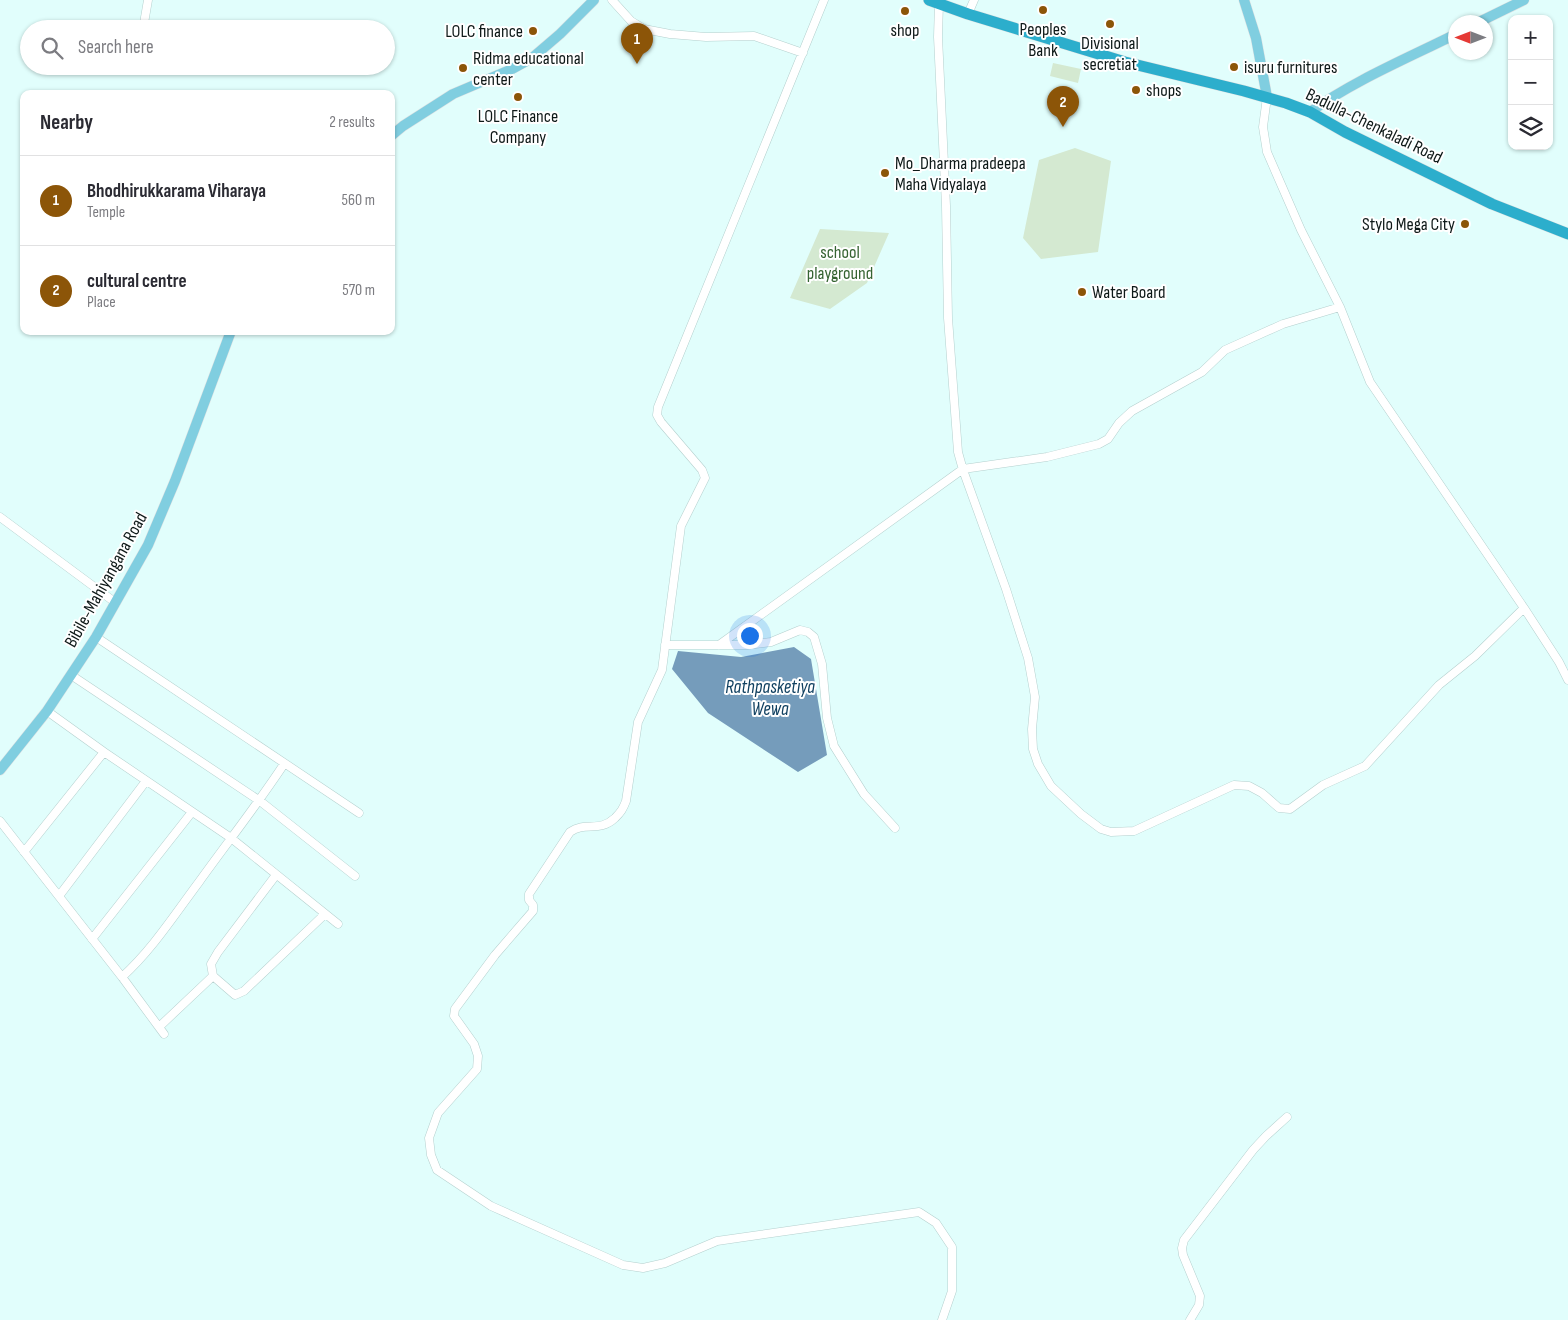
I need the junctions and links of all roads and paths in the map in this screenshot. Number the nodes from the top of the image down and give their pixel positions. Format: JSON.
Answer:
{"nodes":[{"id":1,"x":148,"y":0,"type":"edge"},
{"id":2,"x":594,"y":0,"type":"edge"},
{"id":3,"x":612,"y":0,"type":"edge"},
{"id":4,"x":824,"y":0,"type":"edge"},
{"id":5,"x":974,"y":0,"type":"edge"},
{"id":6,"x":1244,"y":0,"type":"edge"},
{"id":7,"x":1524,"y":0,"type":"edge"},
{"id":8,"x":934,"y":2,"type":"edge"},
{"id":9,"x":968,"y":14,"type":"junction"},
{"id":10,"x":1493,"y":15,"type":"edge"},
{"id":11,"x":145,"y":20,"type":"edge"},
{"id":12,"x":1448,"y":38,"type":"edge"},
{"id":13,"x":803,"y":53,"type":"junction"},
{"id":14,"x":1267,"y":97,"type":"junction"},
{"id":15,"x":1310,"y":112,"type":"junction"},
{"id":16,"x":395,"y":133,"type":"edge"},
{"id":17,"x":1568,"y":234,"type":"edge"},
{"id":18,"x":1340,"y":307,"type":"junction"},
{"id":19,"x":230,"y":335,"type":"edge"},
{"id":20,"x":963,"y":470,"type":"junction"},
{"id":21,"x":0,"y":517,"type":"edge"},
{"id":22,"x":116,"y":603,"type":"junction"},
{"id":23,"x":1524,"y":608,"type":"junction"},
{"id":24,"x":96,"y":637,"type":"junction"},
{"id":25,"x":665,"y":645,"type":"junction"},
{"id":26,"x":719,"y":645,"type":"junction"},
{"id":27,"x":71,"y":675,"type":"junction"},
{"id":28,"x":1568,"y":680,"type":"edge"},
{"id":29,"x":47,"y":711,"type":"junction"},
{"id":30,"x":104,"y":752,"type":"junction"},
{"id":31,"x":284,"y":764,"type":"junction"},
{"id":32,"x":0,"y":770,"type":"edge"},
{"id":33,"x":146,"y":781,"type":"junction"},
{"id":34,"x":260,"y":801,"type":"junction"},
{"id":35,"x":192,"y":812,"type":"junction"},
{"id":36,"x":359,"y":813,"type":"dead end"},
{"id":37,"x":0,"y":821,"type":"edge"},
{"id":38,"x":895,"y":828,"type":"dead end"},
{"id":39,"x":231,"y":838,"type":"junction"},
{"id":40,"x":24,"y":852,"type":"junction"},
{"id":41,"x":276,"y":875,"type":"junction"},
{"id":42,"x":355,"y":876,"type":"dead end"},
{"id":43,"x":58,"y":896,"type":"junction"},
{"id":44,"x":325,"y":914,"type":"junction"},
{"id":45,"x":338,"y":924,"type":"dead end"},
{"id":46,"x":92,"y":939,"type":"junction"},
{"id":47,"x":213,"y":976,"type":"junction"},
{"id":48,"x":122,"y":977,"type":"junction"},
{"id":49,"x":1287,"y":1117,"type":"dead end"},
{"id":50,"x":942,"y":1320,"type":"edge"},
{"id":51,"x":1190,"y":1320,"type":"edge"}],
"edges":[{"from":1,"to":11,"type":"street"},
{"from":2,"to":16,"type":"main road"},
{"from":3,"to":13,"type":"street"},
{"from":4,"to":13,"type":"street"},
{"from":5,"to":9,"type":"street"},
{"from":6,"to":14,"type":"main road"},
{"from":7,"to":10,"type":"main road"},
{"from":8,"to":9,"type":"highway","name":"Badulla-Chenkaladi Road"},
{"from":8,"to":20,"type":"street"},
{"from":9,"to":14,"type":"highway","name":"Badulla-Chenkaladi Road"},
{"from":12,"to":15,"type":"main road"},
{"from":13,"to":25,"type":"street"},
{"from":14,"to":15,"type":"highway","name":"Badulla-Chenkaladi Road"},
{"from":14,"to":18,"type":"street"},
{"from":15,"to":17,"type":"highway","name":"Badulla-Chenkaladi Road"},
{"from":18,"to":20,"type":"street"},
{"from":18,"to":23,"type":"street"},
{"from":19,"to":22,"type":"main road","name":"Bibile-Mahiyangana Road"},
{"from":20,"to":23,"type":"street"},
{"from":20,"to":26,"type":"street"},
{"from":21,"to":22,"type":"street"},
{"from":22,"to":24,"type":"main road","name":"Bibile-Mahiyangana Road"},
{"from":23,"to":28,"type":"street"},
{"from":24,"to":27,"type":"main road","name":"Bibile-Mahiyangana Road"},
{"from":24,"to":31,"type":"street"},
{"from":25,"to":26,"type":"street"},
{"from":25,"to":50,"type":"street"},
{"from":26,"to":38,"type":"street"},
{"from":27,"to":29,"type":"main road","name":"Bibile-Mahiyangana Road"},
{"from":27,"to":34,"type":"street"},
{"from":29,"to":30,"type":"street"},
{"from":29,"to":32,"type":"main road","name":"Bibile-Mahiyangana Road"},
{"from":30,"to":33,"type":"street"},
{"from":30,"to":40,"type":"street"},
{"from":31,"to":34,"type":"street"},
{"from":31,"to":36,"type":"street"},
{"from":33,"to":35,"type":"street"},
{"from":33,"to":43,"type":"street"},
{"from":34,"to":39,"type":"street"},
{"from":34,"to":42,"type":"street"},
{"from":35,"to":39,"type":"street"},
{"from":35,"to":46,"type":"street"},
{"from":37,"to":40,"type":"street"},
{"from":39,"to":41,"type":"street"},
{"from":39,"to":48,"type":"street"},
{"from":40,"to":43,"type":"street"},
{"from":41,"to":44,"type":"street"},
{"from":41,"to":47,"type":"street"},
{"from":43,"to":46,"type":"street"},
{"from":44,"to":45,"type":"street"},
{"from":44,"to":47,"type":"street"},
{"from":46,"to":48,"type":"street"},
{"from":47,"to":48,"type":"street"},
{"from":49,"to":51,"type":"street"}]}
